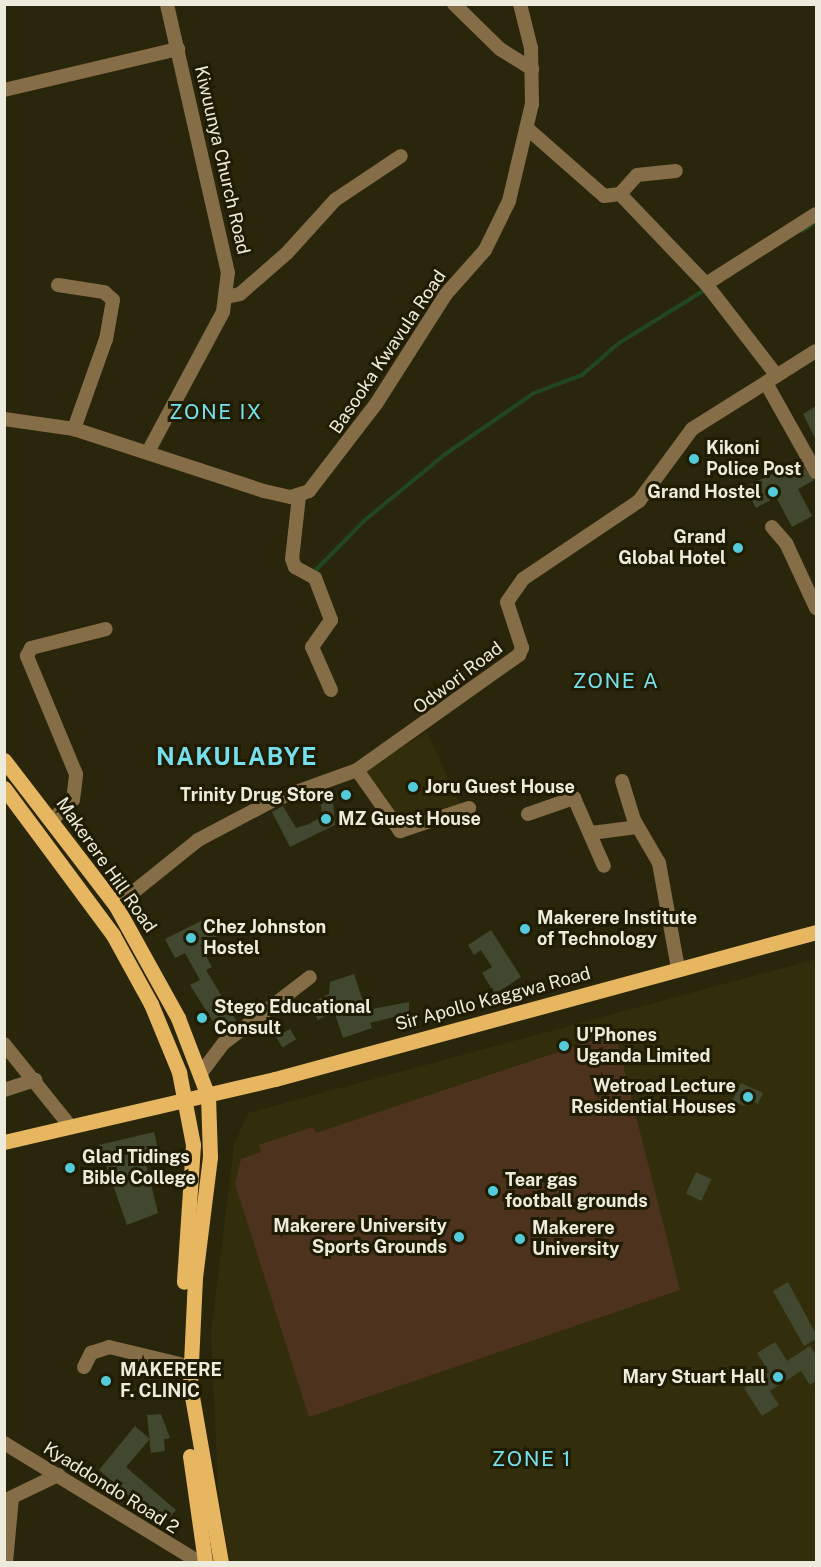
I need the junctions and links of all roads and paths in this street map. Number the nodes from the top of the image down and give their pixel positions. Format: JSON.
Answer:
{"nodes":[{"id":1,"x":167,"y":4,"type":"edge"},
{"id":2,"x":454,"y":4,"type":"edge"},
{"id":3,"x":520,"y":4,"type":"edge"},
{"id":4,"x":178,"y":49,"type":"junction"},
{"id":5,"x":532,"y":69,"type":"junction"},
{"id":6,"x":4,"y":90,"type":"edge"},
{"id":7,"x":529,"y":130,"type":"junction"},
{"id":8,"x":401,"y":156,"type":"dead end"},
{"id":9,"x":676,"y":171,"type":"dead end"},
{"id":10,"x":620,"y":194,"type":"junction"},
{"id":11,"x":816,"y":214,"type":"edge"},
{"id":12,"x":706,"y":284,"type":"junction"},
{"id":13,"x":58,"y":285,"type":"dead end"},
{"id":14,"x":226,"y":297,"type":"junction"},
{"id":15,"x":816,"y":351,"type":"edge"},
{"id":16,"x":772,"y":379,"type":"junction"},
{"id":17,"x":4,"y":419,"type":"edge"},
{"id":18,"x":74,"y":429,"type":"junction"},
{"id":19,"x":149,"y":450,"type":"junction"},
{"id":20,"x":816,"y":472,"type":"edge"},
{"id":21,"x":295,"y":497,"type":"junction"},
{"id":22,"x":772,"y":527,"type":"dead end"},
{"id":23,"x":816,"y":608,"type":"edge"},
{"id":24,"x":106,"y":629,"type":"dead end"},
{"id":25,"x":331,"y":690,"type":"dead end"},
{"id":26,"x":4,"y":760,"type":"edge"},
{"id":27,"x":357,"y":770,"type":"junction"},
{"id":28,"x":622,"y":781,"type":"dead end"},
{"id":29,"x":4,"y":788,"type":"edge"},
{"id":30,"x":469,"y":808,"type":"dead end"},
{"id":31,"x":528,"y":814,"type":"dead end"},
{"id":32,"x":52,"y":820,"type":"junction"},
{"id":33,"x":637,"y":827,"type":"junction"},
{"id":34,"x":591,"y":833,"type":"junction"},
{"id":35,"x":604,"y":866,"type":"dead end"},
{"id":36,"x":116,"y":906,"type":"junction"},
{"id":37,"x":816,"y":932,"type":"edge"},
{"id":38,"x":678,"y":969,"type":"junction"},
{"id":39,"x":310,"y":977,"type":"dead end"},
{"id":40,"x":4,"y":1044,"type":"edge"},
{"id":41,"x":201,"y":1073,"type":"junction"},
{"id":42,"x":35,"y":1080,"type":"junction"},
{"id":43,"x":4,"y":1090,"type":"edge"},
{"id":44,"x":208,"y":1096,"type":"junction"},
{"id":45,"x":187,"y":1100,"type":"junction"},
{"id":46,"x":71,"y":1127,"type":"junction"},
{"id":47,"x":4,"y":1142,"type":"edge"},
{"id":48,"x":180,"y":1365,"type":"junction"},
{"id":49,"x":84,"y":1367,"type":"dead end"},
{"id":50,"x":4,"y":1443,"type":"edge"},
{"id":51,"x":58,"y":1475,"type":"junction"},
{"id":52,"x":8,"y":1499,"type":"edge"},
{"id":53,"x":6,"y":1563,"type":"edge"},
{"id":54,"x":199,"y":1563,"type":"edge"},
{"id":55,"x":205,"y":1563,"type":"edge"},
{"id":56,"x":221,"y":1563,"type":"edge"}],
"edges":[{"from":1,"to":4,"type":"street","name":"Kiwuunya Church Road"},
{"from":2,"to":5,"type":"street"},
{"from":3,"to":5,"type":"street","name":"Basooka Kwavula Road"},
{"from":4,"to":6,"type":"street"},
{"from":4,"to":14,"type":"street","name":"Kiwuunya Church Road"},
{"from":5,"to":7,"type":"street","name":"Basooka Kwavula Road"},
{"from":7,"to":10,"type":"street"},
{"from":7,"to":21,"type":"street","name":"Basooka Kwavula Road"},
{"from":8,"to":14,"type":"street"},
{"from":9,"to":10,"type":"street"},
{"from":10,"to":12,"type":"street"},
{"from":11,"to":12,"type":"street"},
{"from":12,"to":16,"type":"street"},
{"from":13,"to":18,"type":"street"},
{"from":14,"to":19,"type":"street","name":"Kiwuunya Church Road"},
{"from":15,"to":16,"type":"street","name":"Odwori Road"},
{"from":16,"to":20,"type":"street"},
{"from":16,"to":27,"type":"street","name":"Odwori Road"},
{"from":17,"to":18,"type":"street"},
{"from":18,"to":19,"type":"street"},
{"from":19,"to":21,"type":"street"},
{"from":21,"to":25,"type":"street"},
{"from":22,"to":23,"type":"street"},
{"from":24,"to":32,"type":"street"},
{"from":26,"to":32,"type":"main road","name":"Makerere Hill Road"},
{"from":27,"to":30,"type":"street"},
{"from":27,"to":36,"type":"street","name":"Odwori Road"},
{"from":28,"to":33,"type":"street"},
{"from":29,"to":45,"type":"main road","name":"Makerere Hill Road"},
{"from":31,"to":34,"type":"street"},
{"from":32,"to":36,"type":"main road","name":"Makerere Hill Road"},
{"from":33,"to":34,"type":"street"},
{"from":33,"to":38,"type":"street"},
{"from":34,"to":35,"type":"street"},
{"from":36,"to":41,"type":"main road","name":"Makerere Hill Road"},
{"from":37,"to":38,"type":"main road","name":"Sir Apollo Kaggwa Road"},
{"from":38,"to":44,"type":"main road","name":"Sir Apollo Kaggwa Road"},
{"from":39,"to":41,"type":"street"},
{"from":40,"to":42,"type":"street"},
{"from":41,"to":44,"type":"main road","name":"Makerere Hill Road"},
{"from":42,"to":43,"type":"street"},
{"from":42,"to":46,"type":"street"},
{"from":44,"to":45,"type":"main road","name":"Sir Apollo Kaggwa Road"},
{"from":44,"to":56,"type":"main road","name":"Makerere Hill Road"},
{"from":45,"to":46,"type":"main road","name":"Sir Apollo Kaggwa Road"},
{"from":45,"to":48,"type":"main road","name":"Makerere Hill Road"},
{"from":46,"to":47,"type":"main road","name":"Sir Apollo Kaggwa Road"},
{"from":48,"to":49,"type":"street"},
{"from":48,"to":55,"type":"main road","name":"Makerere Hill Road"},
{"from":50,"to":51,"type":"street","name":"Kyaddondo Road 2"},
{"from":51,"to":52,"type":"street"},
{"from":51,"to":54,"type":"street","name":"Kyaddondo Road 2"},
{"from":52,"to":53,"type":"street"}]}
